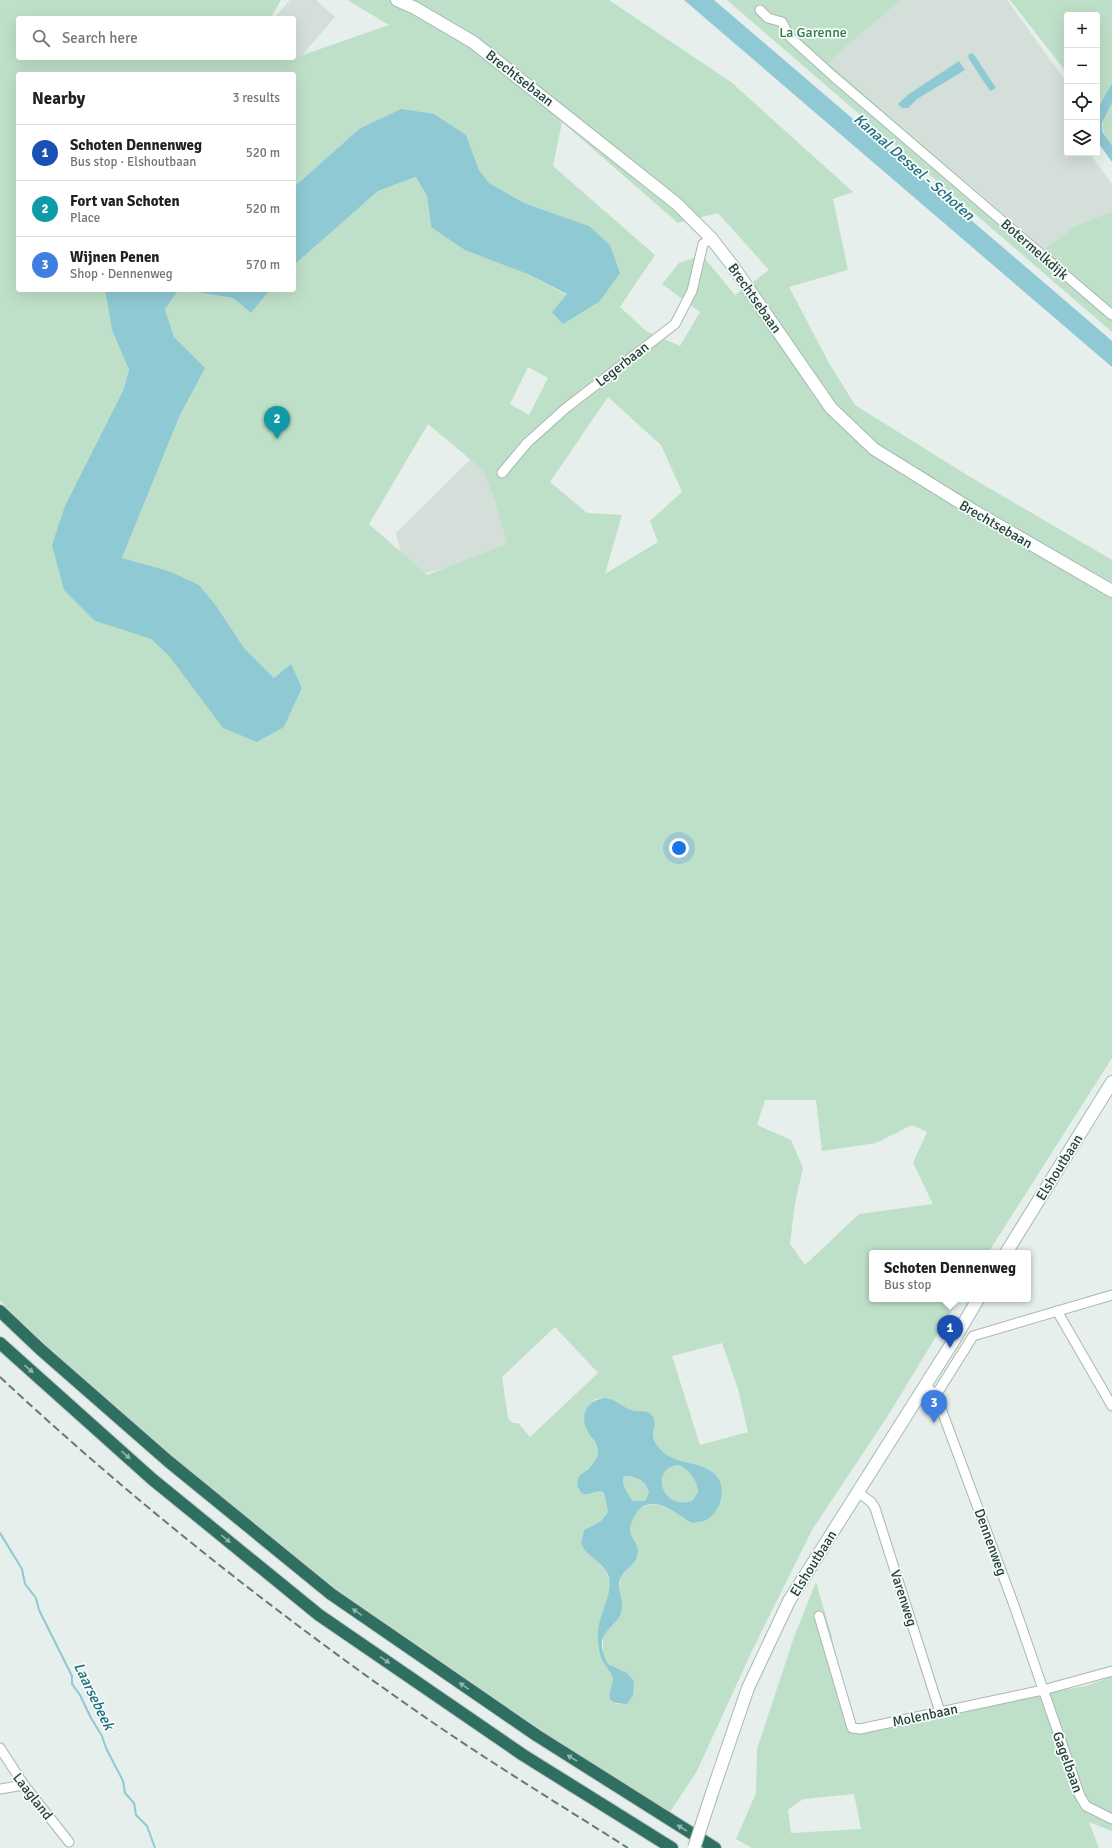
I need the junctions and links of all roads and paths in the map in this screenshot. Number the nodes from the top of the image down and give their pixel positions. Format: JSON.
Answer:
{"nodes":[{"id":1,"x":397,"y":0,"type":"edge"},
{"id":2,"x":760,"y":10,"type":"dead end"},
{"id":3,"x":710,"y":238,"type":"junction"},
{"id":4,"x":1112,"y":315,"type":"edge"},
{"id":5,"x":502,"y":473,"type":"dead end"},
{"id":6,"x":1112,"y":591,"type":"edge"},
{"id":7,"x":1112,"y":1082,"type":"edge"},
{"id":8,"x":1008,"y":1250,"type":"edge"},
{"id":9,"x":1112,"y":1295,"type":"edge"},
{"id":10,"x":976,"y":1302,"type":"edge"},
{"id":11,"x":0,"y":1311,"type":"edge"},
{"id":12,"x":1057,"y":1311,"type":"junction"},
{"id":13,"x":0,"y":1343,"type":"edge"},
{"id":14,"x":925,"y":1386,"type":"junction"},
{"id":15,"x":936,"y":1395,"type":"junction"},
{"id":16,"x":1112,"y":1406,"type":"edge"},
{"id":17,"x":858,"y":1492,"type":"junction"},
{"id":18,"x":819,"y":1616,"type":"dead end"},
{"id":19,"x":1112,"y":1671,"type":"edge"},
{"id":20,"x":1043,"y":1690,"type":"junction"},
{"id":21,"x":940,"y":1712,"type":"junction"},
{"id":22,"x":0,"y":1748,"type":"edge"},
{"id":23,"x":24,"y":1785,"type":"junction"},
{"id":24,"x":0,"y":1789,"type":"edge"},
{"id":25,"x":1112,"y":1819,"type":"edge"},
{"id":26,"x":69,"y":1842,"type":"dead end"},
{"id":27,"x":672,"y":1848,"type":"edge"},
{"id":28,"x":694,"y":1848,"type":"edge"},
{"id":29,"x":715,"y":1848,"type":"edge"}],
"edges":[{"from":1,"to":3,"type":"main road","name":"Brechtsebaan"},
{"from":2,"to":4,"type":"street","name":"Botermelkdijk"},
{"from":3,"to":5,"type":"street","name":"Legerbaan"},
{"from":3,"to":6,"type":"main road","name":"Brechtsebaan"},
{"from":7,"to":8,"type":"main road","name":"Elshoutbaan"},
{"from":9,"to":12,"type":"street"},
{"from":10,"to":14,"type":"main road","name":"Elshoutbaan"},
{"from":29,"to":11,"type":"highway","one_way":true},
{"from":12,"to":15,"type":"street"},
{"from":12,"to":16,"type":"street"},
{"from":13,"to":27,"type":"highway","one_way":true},
{"from":14,"to":15,"type":"street"},
{"from":14,"to":17,"type":"main road","name":"Elshoutbaan"},
{"from":15,"to":20,"type":"street","name":"Dennenweg"},
{"from":17,"to":21,"type":"street","name":"Varenweg"},
{"from":17,"to":28,"type":"main road","name":"Elshoutbaan","bridge":true},
{"from":18,"to":21,"type":"street","name":"Molenbaan"},
{"from":19,"to":20,"type":"street","name":"Molenbaan"},
{"from":20,"to":21,"type":"street","name":"Molenbaan"},
{"from":20,"to":25,"type":"street","name":"Gagelbaan"},
{"from":22,"to":23,"type":"street","name":"Laagland"},
{"from":23,"to":24,"type":"street"},
{"from":23,"to":26,"type":"street","name":"Laagland"}]}
